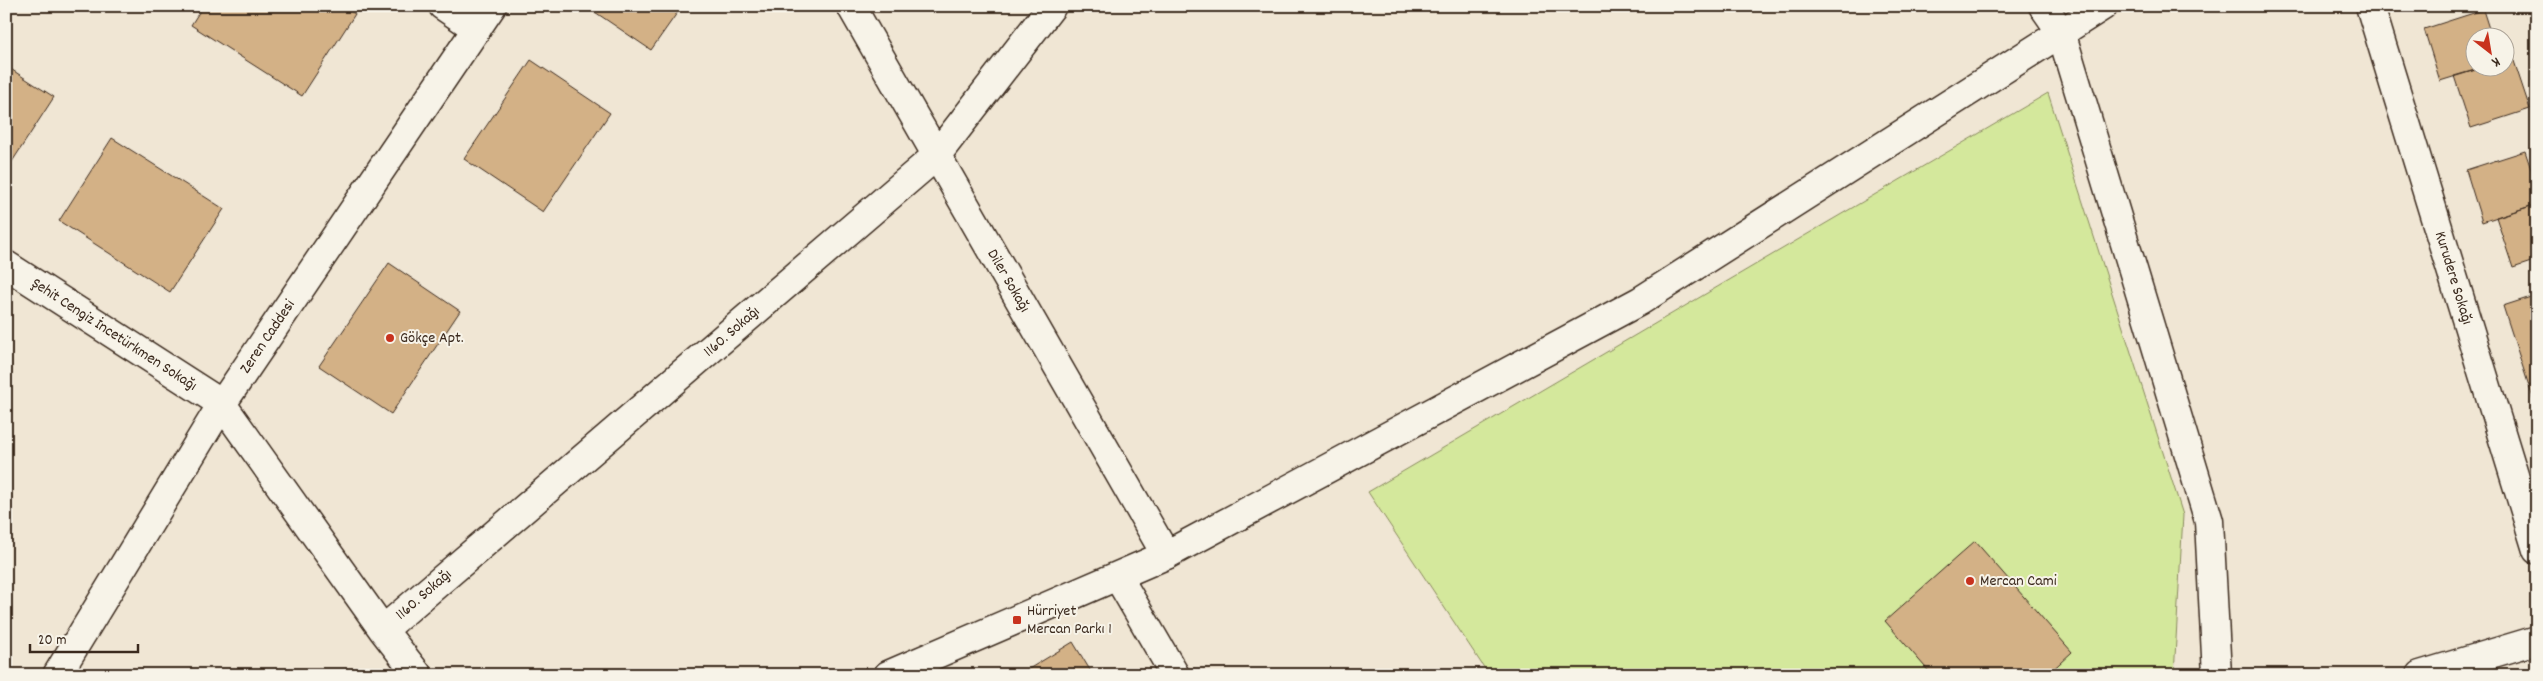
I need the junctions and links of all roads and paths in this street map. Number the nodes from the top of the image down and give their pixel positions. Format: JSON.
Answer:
{"nodes":[{"id":1,"x":443,"y":6,"type":"edge"},
{"id":2,"x":492,"y":6,"type":"edge"},
{"id":3,"x":851,"y":6,"type":"edge"},
{"id":4,"x":1052,"y":6,"type":"edge"},
{"id":5,"x":2043,"y":6,"type":"edge"},
{"id":6,"x":2103,"y":6,"type":"edge"},
{"id":7,"x":2370,"y":6,"type":"edge"},
{"id":8,"x":476,"y":29,"type":"junction"},
{"id":9,"x":2061,"y":32,"type":"junction"},
{"id":10,"x":936,"y":156,"type":"junction"},
{"id":11,"x":6,"y":265,"type":"edge"},
{"id":12,"x":222,"y":404,"type":"junction"},
{"id":13,"x":2537,"y":550,"type":"edge"},
{"id":14,"x":1166,"y":556,"type":"junction"},
{"id":15,"x":1118,"y":577,"type":"junction"},
{"id":16,"x":383,"y":630,"type":"junction"},
{"id":17,"x":2537,"y":640,"type":"edge"},
{"id":18,"x":57,"y":675,"type":"edge"},
{"id":19,"x":418,"y":675,"type":"edge"},
{"id":20,"x":888,"y":675,"type":"edge"},
{"id":21,"x":1175,"y":675,"type":"edge"},
{"id":22,"x":2217,"y":675,"type":"edge"},
{"id":23,"x":2420,"y":675,"type":"edge"}],
"edges":[{"from":1,"to":8,"type":"street"},
{"from":2,"to":8,"type":"street","name":"Zeren Caddesi"},
{"from":3,"to":10,"type":"street","name":"Diler Sokağı"},
{"from":4,"to":10,"type":"street","name":"1160. Sokağı"},
{"from":5,"to":9,"type":"street"},
{"from":6,"to":9,"type":"street"},
{"from":7,"to":13,"type":"street","name":"Kurudere Sokağı"},
{"from":8,"to":12,"type":"street","name":"Zeren Caddesi"},
{"from":9,"to":14,"type":"street"},
{"from":9,"to":22,"type":"street"},
{"from":10,"to":14,"type":"street","name":"Diler Sokağı"},
{"from":10,"to":16,"type":"street","name":"1160. Sokağı"},
{"from":11,"to":12,"type":"street","name":"Şehit Cengiz İncetürkmen Sokağı"},
{"from":12,"to":16,"type":"street"},
{"from":12,"to":18,"type":"street","name":"Zeren Caddesi"},
{"from":14,"to":15,"type":"street"},
{"from":15,"to":20,"type":"street"},
{"from":15,"to":21,"type":"street"},
{"from":16,"to":19,"type":"street"},
{"from":17,"to":23,"type":"street"}]}
